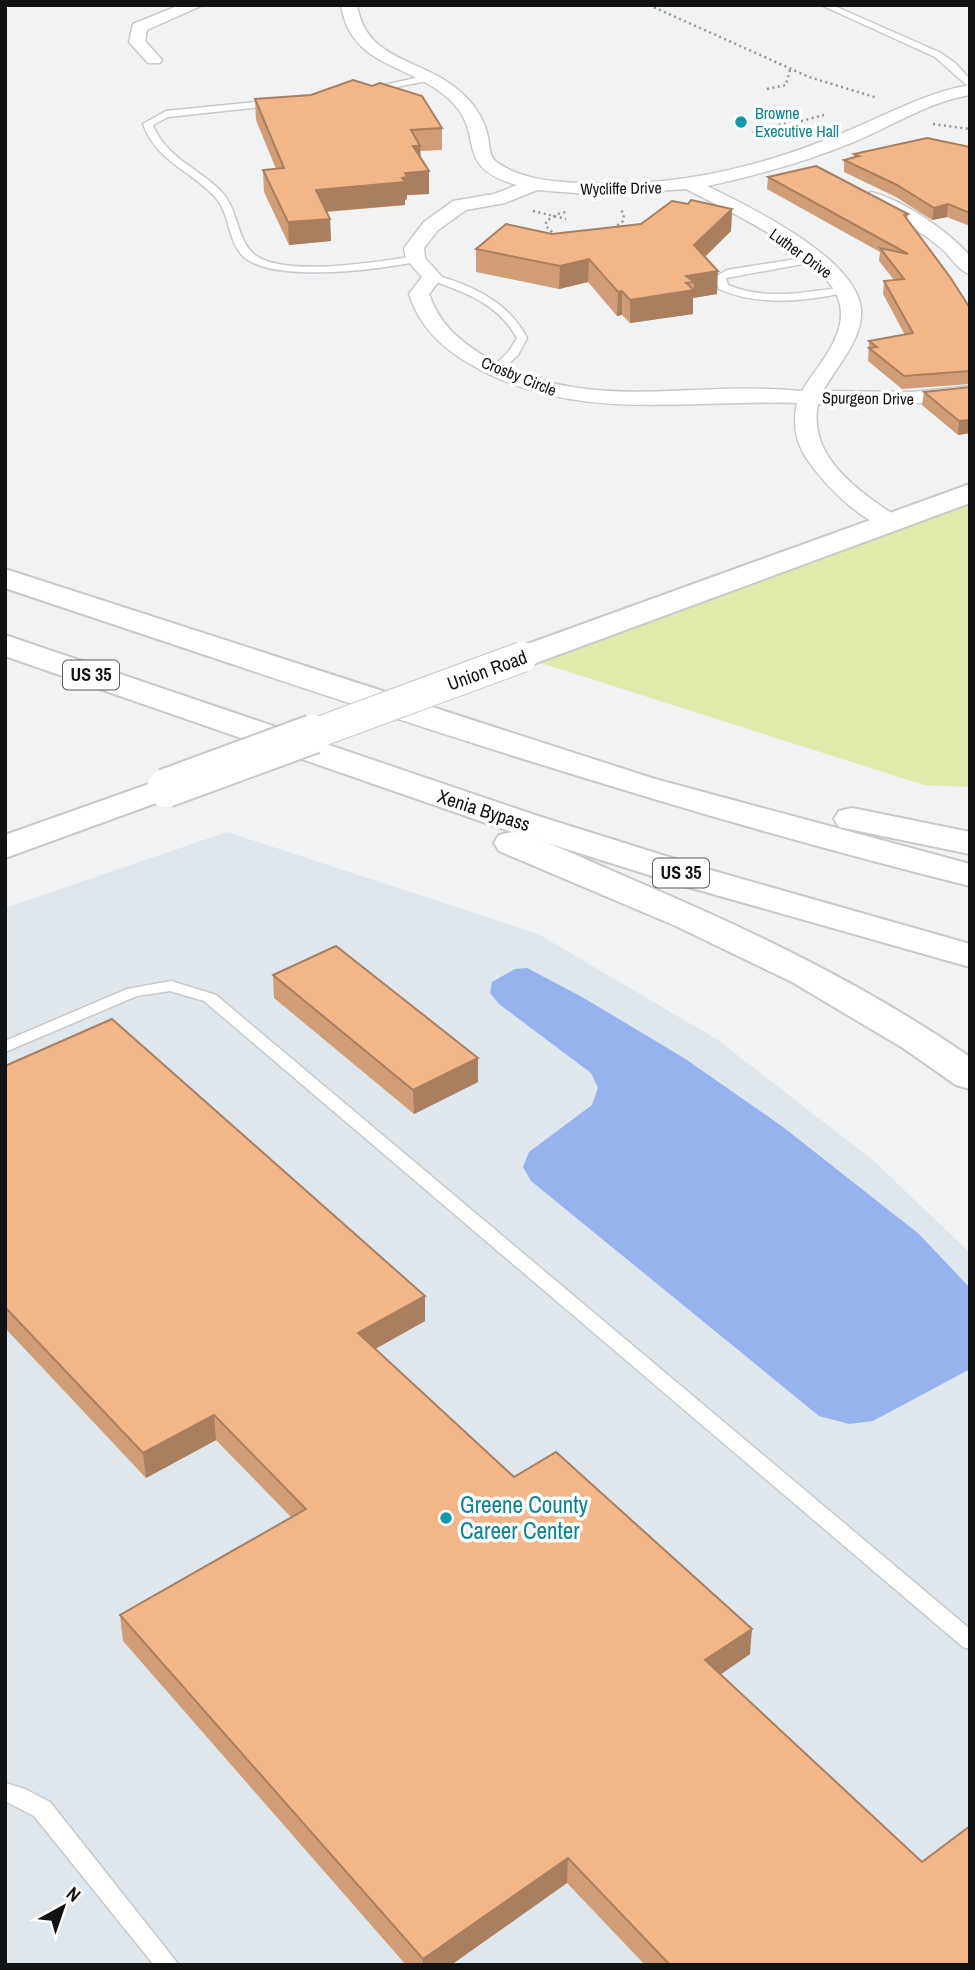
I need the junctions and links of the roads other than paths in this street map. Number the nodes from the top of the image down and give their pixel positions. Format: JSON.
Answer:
{"nodes":[{"id":1,"x":195,"y":5,"type":"edge"},
{"id":2,"x":349,"y":5,"type":"edge"},
{"id":3,"x":825,"y":5,"type":"edge"},
{"id":4,"x":154,"y":60,"type":"dead end"},
{"id":5,"x":429,"y":78,"type":"junction"},
{"id":6,"x":970,"y":87,"type":"edge"},
{"id":7,"x":364,"y":90,"type":"edge"},
{"id":8,"x":290,"y":102,"type":"edge"},
{"id":9,"x":793,"y":158,"type":"junction"},
{"id":10,"x":811,"y":166,"type":"edge"},
{"id":11,"x":535,"y":184,"type":"junction"},
{"id":12,"x":690,"y":184,"type":"junction"},
{"id":13,"x":860,"y":192,"type":"edge"},
{"id":14,"x":416,"y":259,"type":"junction"},
{"id":15,"x":815,"y":259,"type":"junction"},
{"id":16,"x":970,"y":268,"type":"edge"},
{"id":17,"x":432,"y":277,"type":"junction"},
{"id":18,"x":845,"y":289,"type":"junction"},
{"id":19,"x":496,"y":370,"type":"junction"},
{"id":20,"x":970,"y":392,"type":"edge"},
{"id":21,"x":808,"y":397,"type":"junction"},
{"id":22,"x":970,"y":493,"type":"edge"},
{"id":23,"x":889,"y":522,"type":"junction"},
{"id":24,"x":5,"y":578,"type":"edge"},
{"id":25,"x":5,"y":645,"type":"edge"},
{"id":26,"x":524,"y":749,"type":"junction"},
{"id":27,"x":394,"y":781,"type":"junction"},
{"id":28,"x":970,"y":843,"type":"edge"},
{"id":29,"x":5,"y":847,"type":"edge"},
{"id":30,"x":970,"y":875,"type":"edge"},
{"id":31,"x":970,"y":956,"type":"edge"},
{"id":32,"x":5,"y":1047,"type":"edge"},
{"id":33,"x":970,"y":1076,"type":"edge"},
{"id":34,"x":970,"y":1641,"type":"edge"},
{"id":35,"x":5,"y":1792,"type":"edge"},
{"id":36,"x":168,"y":1965,"type":"edge"}],
"edges":[{"from":1,"to":4,"type":"street"},
{"from":2,"to":5,"type":"street","name":"Wycliffe Drive"},
{"from":3,"to":6,"type":"lane"},
{"from":5,"to":7,"type":"lane"},
{"from":5,"to":11,"type":"street","name":"Wycliffe Drive"},
{"from":6,"to":9,"type":"street","name":"Wycliffe Drive"},
{"from":8,"to":14,"type":"lane"},
{"from":9,"to":10,"type":"street"},
{"from":9,"to":12,"type":"street","name":"Wycliffe Drive"},
{"from":11,"to":12,"type":"street","name":"Wycliffe Drive"},
{"from":11,"to":14,"type":"street"},
{"from":12,"to":15,"type":"street","name":"Luther Drive"},
{"from":13,"to":16,"type":"street"},
{"from":14,"to":17,"type":"street"},
{"from":15,"to":18,"type":"street","name":"Luther Drive"},
{"from":15,"to":18,"type":"lane"},
{"from":17,"to":19,"type":"street","name":"Crosby Circle"},
{"from":17,"to":19,"type":"lane"},
{"from":18,"to":21,"type":"street","name":"Luther Drive"},
{"from":19,"to":21,"type":"street","name":"Crosby Circle"},
{"from":20,"to":21,"type":"street","name":"Spurgeon Drive"},
{"from":21,"to":23,"type":"street","name":"Luther Drive"},
{"from":22,"to":23,"type":"main road","name":"Union Road"},
{"from":23,"to":29,"type":"main road","name":"Union Road","bridge":true},
{"from":24,"to":26,"type":"main road"},
{"from":25,"to":27,"type":"main road","name":"Xenia Bypass","number":"US 35"},
{"from":26,"to":28,"type":"main road"},
{"from":26,"to":30,"type":"main road"},
{"from":27,"to":31,"type":"main road","name":"Xenia Bypass","number":"US 35"},
{"from":27,"to":33,"type":"main road"},
{"from":32,"to":34,"type":"lane"},
{"from":35,"to":36,"type":"lane"}]}
